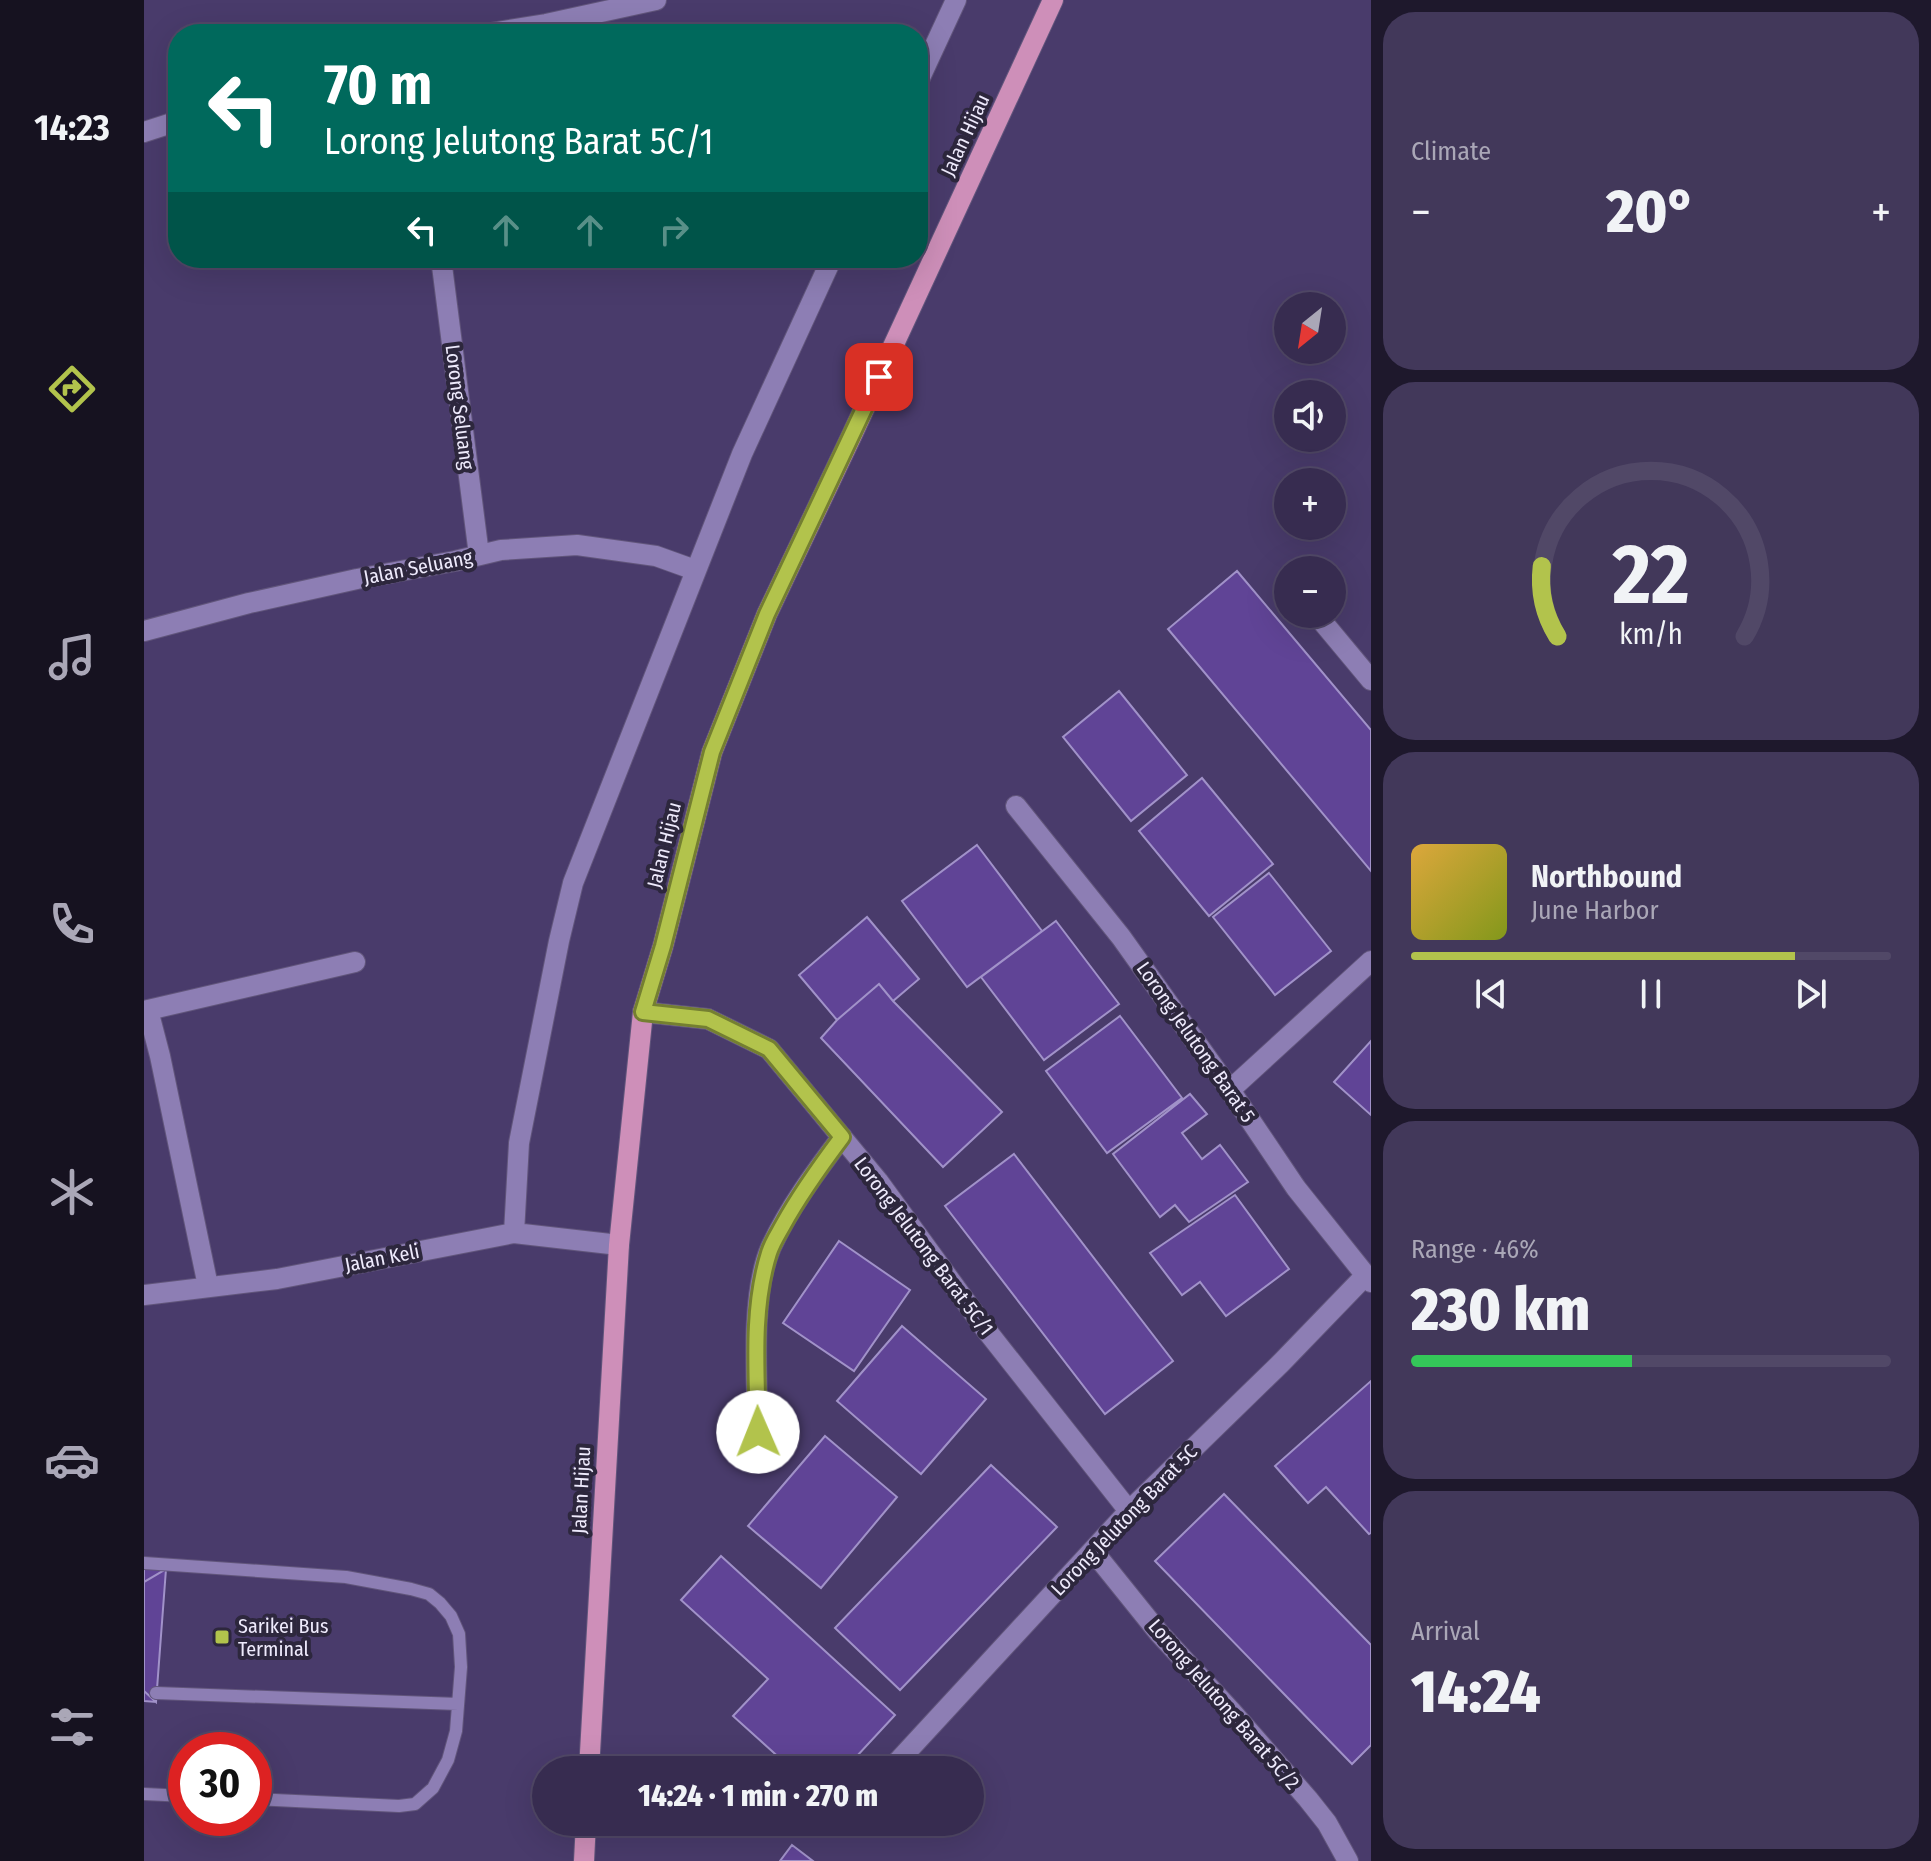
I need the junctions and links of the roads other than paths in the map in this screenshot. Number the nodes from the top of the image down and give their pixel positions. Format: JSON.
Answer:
{"nodes":[{"id":1,"x":656,"y":0,"type":"edge"},
{"id":2,"x":956,"y":0,"type":"edge"},
{"id":3,"x":1053,"y":0,"type":"edge"},
{"id":4,"x":608,"y":5,"type":"edge"},
{"id":5,"x":546,"y":24,"type":"edge"},
{"id":6,"x":928,"y":60,"type":"edge"},
{"id":7,"x":168,"y":124,"type":"edge"},
{"id":8,"x":144,"y":132,"type":"edge"},
{"id":9,"x":442,"y":268,"type":"edge"},
{"id":10,"x":827,"y":268,"type":"edge"},
{"id":11,"x":479,"y":555,"type":"junction"},
{"id":12,"x":695,"y":570,"type":"junction"},
{"id":13,"x":1328,"y":628,"type":"edge"},
{"id":14,"x":144,"y":631,"type":"edge"},
{"id":15,"x":1371,"y":680,"type":"edge"},
{"id":16,"x":1016,"y":806,"type":"dead end"},
{"id":17,"x":1371,"y":961,"type":"edge"},
{"id":18,"x":355,"y":962,"type":"dead end"},
{"id":19,"x":146,"y":1010,"type":"edge"},
{"id":20,"x":643,"y":1012,"type":"junction"},
{"id":21,"x":1230,"y":1090,"type":"junction"},
{"id":22,"x":842,"y":1137,"type":"junction"},
{"id":23,"x":514,"y":1233,"type":"junction"},
{"id":24,"x":619,"y":1245,"type":"junction"},
{"id":25,"x":1368,"y":1279,"type":"edge"},
{"id":26,"x":208,"y":1286,"type":"junction"},
{"id":27,"x":144,"y":1295,"type":"edge"},
{"id":28,"x":758,"y":1432,"type":"dead end"},
{"id":29,"x":1129,"y":1511,"type":"junction"},
{"id":30,"x":1093,"y":1551,"type":"junction"},
{"id":31,"x":144,"y":1563,"type":"edge"},
{"id":32,"x":156,"y":1693,"type":"dead end"},
{"id":33,"x":458,"y":1704,"type":"junction"},
{"id":34,"x":590,"y":1756,"type":"edge"},
{"id":35,"x":903,"y":1756,"type":"edge"},
{"id":36,"x":144,"y":1794,"type":"edge"},
{"id":37,"x":168,"y":1795,"type":"edge"},
{"id":38,"x":272,"y":1800,"type":"edge"},
{"id":39,"x":585,"y":1836,"type":"edge"},
{"id":40,"x":584,"y":1861,"type":"edge"},
{"id":41,"x":1348,"y":1861,"type":"edge"}],
"edges":[{"from":1,"to":4,"type":"street"},
{"from":2,"to":6,"type":"street"},
{"from":3,"to":20,"type":"main road","name":"Jalan Hijau"},
{"from":4,"to":5,"type":"street"},
{"from":7,"to":8,"type":"street"},
{"from":9,"to":11,"type":"street","name":"Lorong Seluang"},
{"from":10,"to":12,"type":"street"},
{"from":11,"to":12,"type":"street","name":"Jalan Seluang"},
{"from":11,"to":14,"type":"street","name":"Jalan Seluang"},
{"from":12,"to":23,"type":"street"},
{"from":13,"to":15,"type":"street"},
{"from":16,"to":21,"type":"street","name":"Lorong Jelutong Barat 5"},
{"from":17,"to":21,"type":"street"},
{"from":18,"to":19,"type":"street"},
{"from":19,"to":26,"type":"street"},
{"from":20,"to":22,"type":"street","name":"Lorong Jelutong Barat 5C/1"},
{"from":20,"to":24,"type":"main road","name":"Jalan Hijau"},
{"from":21,"to":25,"type":"street","name":"Lorong Jelutong Barat 5"},
{"from":22,"to":28,"type":"street"},
{"from":22,"to":29,"type":"street","name":"Lorong Jelutong Barat 5C/1"},
{"from":23,"to":24,"type":"street","name":"Jalan Keli"},
{"from":23,"to":26,"type":"street","name":"Jalan Keli"},
{"from":24,"to":34,"type":"main road","name":"Jalan Hijau"},
{"from":25,"to":29,"type":"street","name":"Lorong Jelutong Barat 5C"},
{"from":26,"to":27,"type":"street","name":"Jalan Keli"},
{"from":29,"to":30,"type":"street","name":"Lorong Jelutong Barat 5C"},
{"from":30,"to":35,"type":"street","name":"Lorong Jelutong Barat 5C"},
{"from":30,"to":41,"type":"street","name":"Lorong Jelutong Barat 5C/2"},
{"from":31,"to":33,"type":"lane"},
{"from":32,"to":33,"type":"lane"},
{"from":33,"to":38,"type":"lane"},
{"from":36,"to":37,"type":"lane"},
{"from":39,"to":40,"type":"main road"}]}
